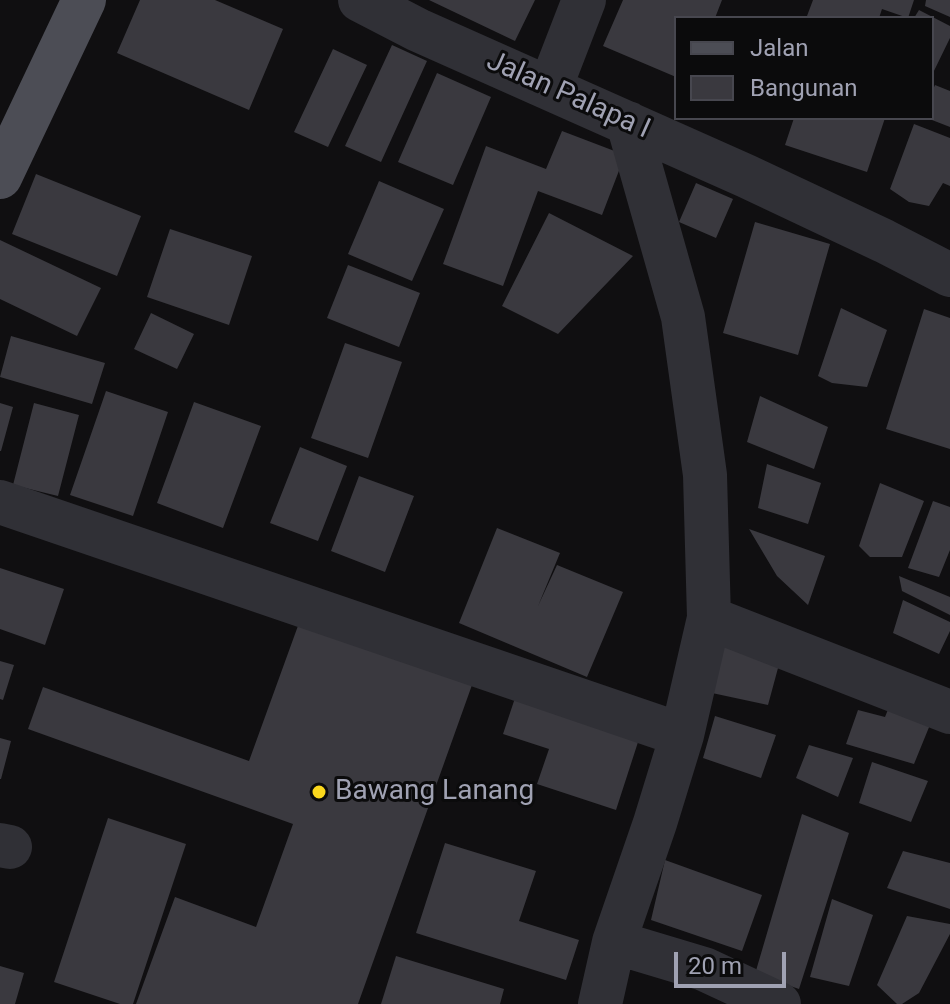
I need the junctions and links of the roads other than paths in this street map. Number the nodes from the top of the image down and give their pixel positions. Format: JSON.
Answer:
{"nodes":[{"id":1,"x":84,"y":0,"type":"edge"},
{"id":2,"x":360,"y":0,"type":"edge"},
{"id":3,"x":584,"y":0,"type":"edge"},
{"id":4,"x":550,"y":88,"type":"junction"},
{"id":5,"x":628,"y":123,"type":"junction"},
{"id":6,"x":4,"y":156,"type":"edge"},
{"id":7,"x":950,"y":275,"type":"edge"},
{"id":8,"x":0,"y":502,"type":"edge"},
{"id":9,"x":709,"y":618,"type":"junction"},
{"id":10,"x":950,"y":712,"type":"edge"},
{"id":11,"x":682,"y":735,"type":"junction"},
{"id":12,"x":614,"y":942,"type":"junction"},
{"id":13,"x":600,"y":1004,"type":"edge"},
{"id":14,"x":779,"y":1004,"type":"edge"}],
"edges":[{"from":1,"to":6,"type":"main road"},
{"from":2,"to":4,"type":"street","name":"Jalan Palapa I"},
{"from":3,"to":4,"type":"street"},
{"from":4,"to":5,"type":"street","name":"Jalan Palapa I"},
{"from":5,"to":7,"type":"street","name":"Jalan Palapa I"},
{"from":5,"to":9,"type":"street"},
{"from":8,"to":11,"type":"street"},
{"from":9,"to":10,"type":"street"},
{"from":9,"to":11,"type":"street"},
{"from":11,"to":12,"type":"street"},
{"from":12,"to":13,"type":"street"},
{"from":12,"to":14,"type":"street"}]}
